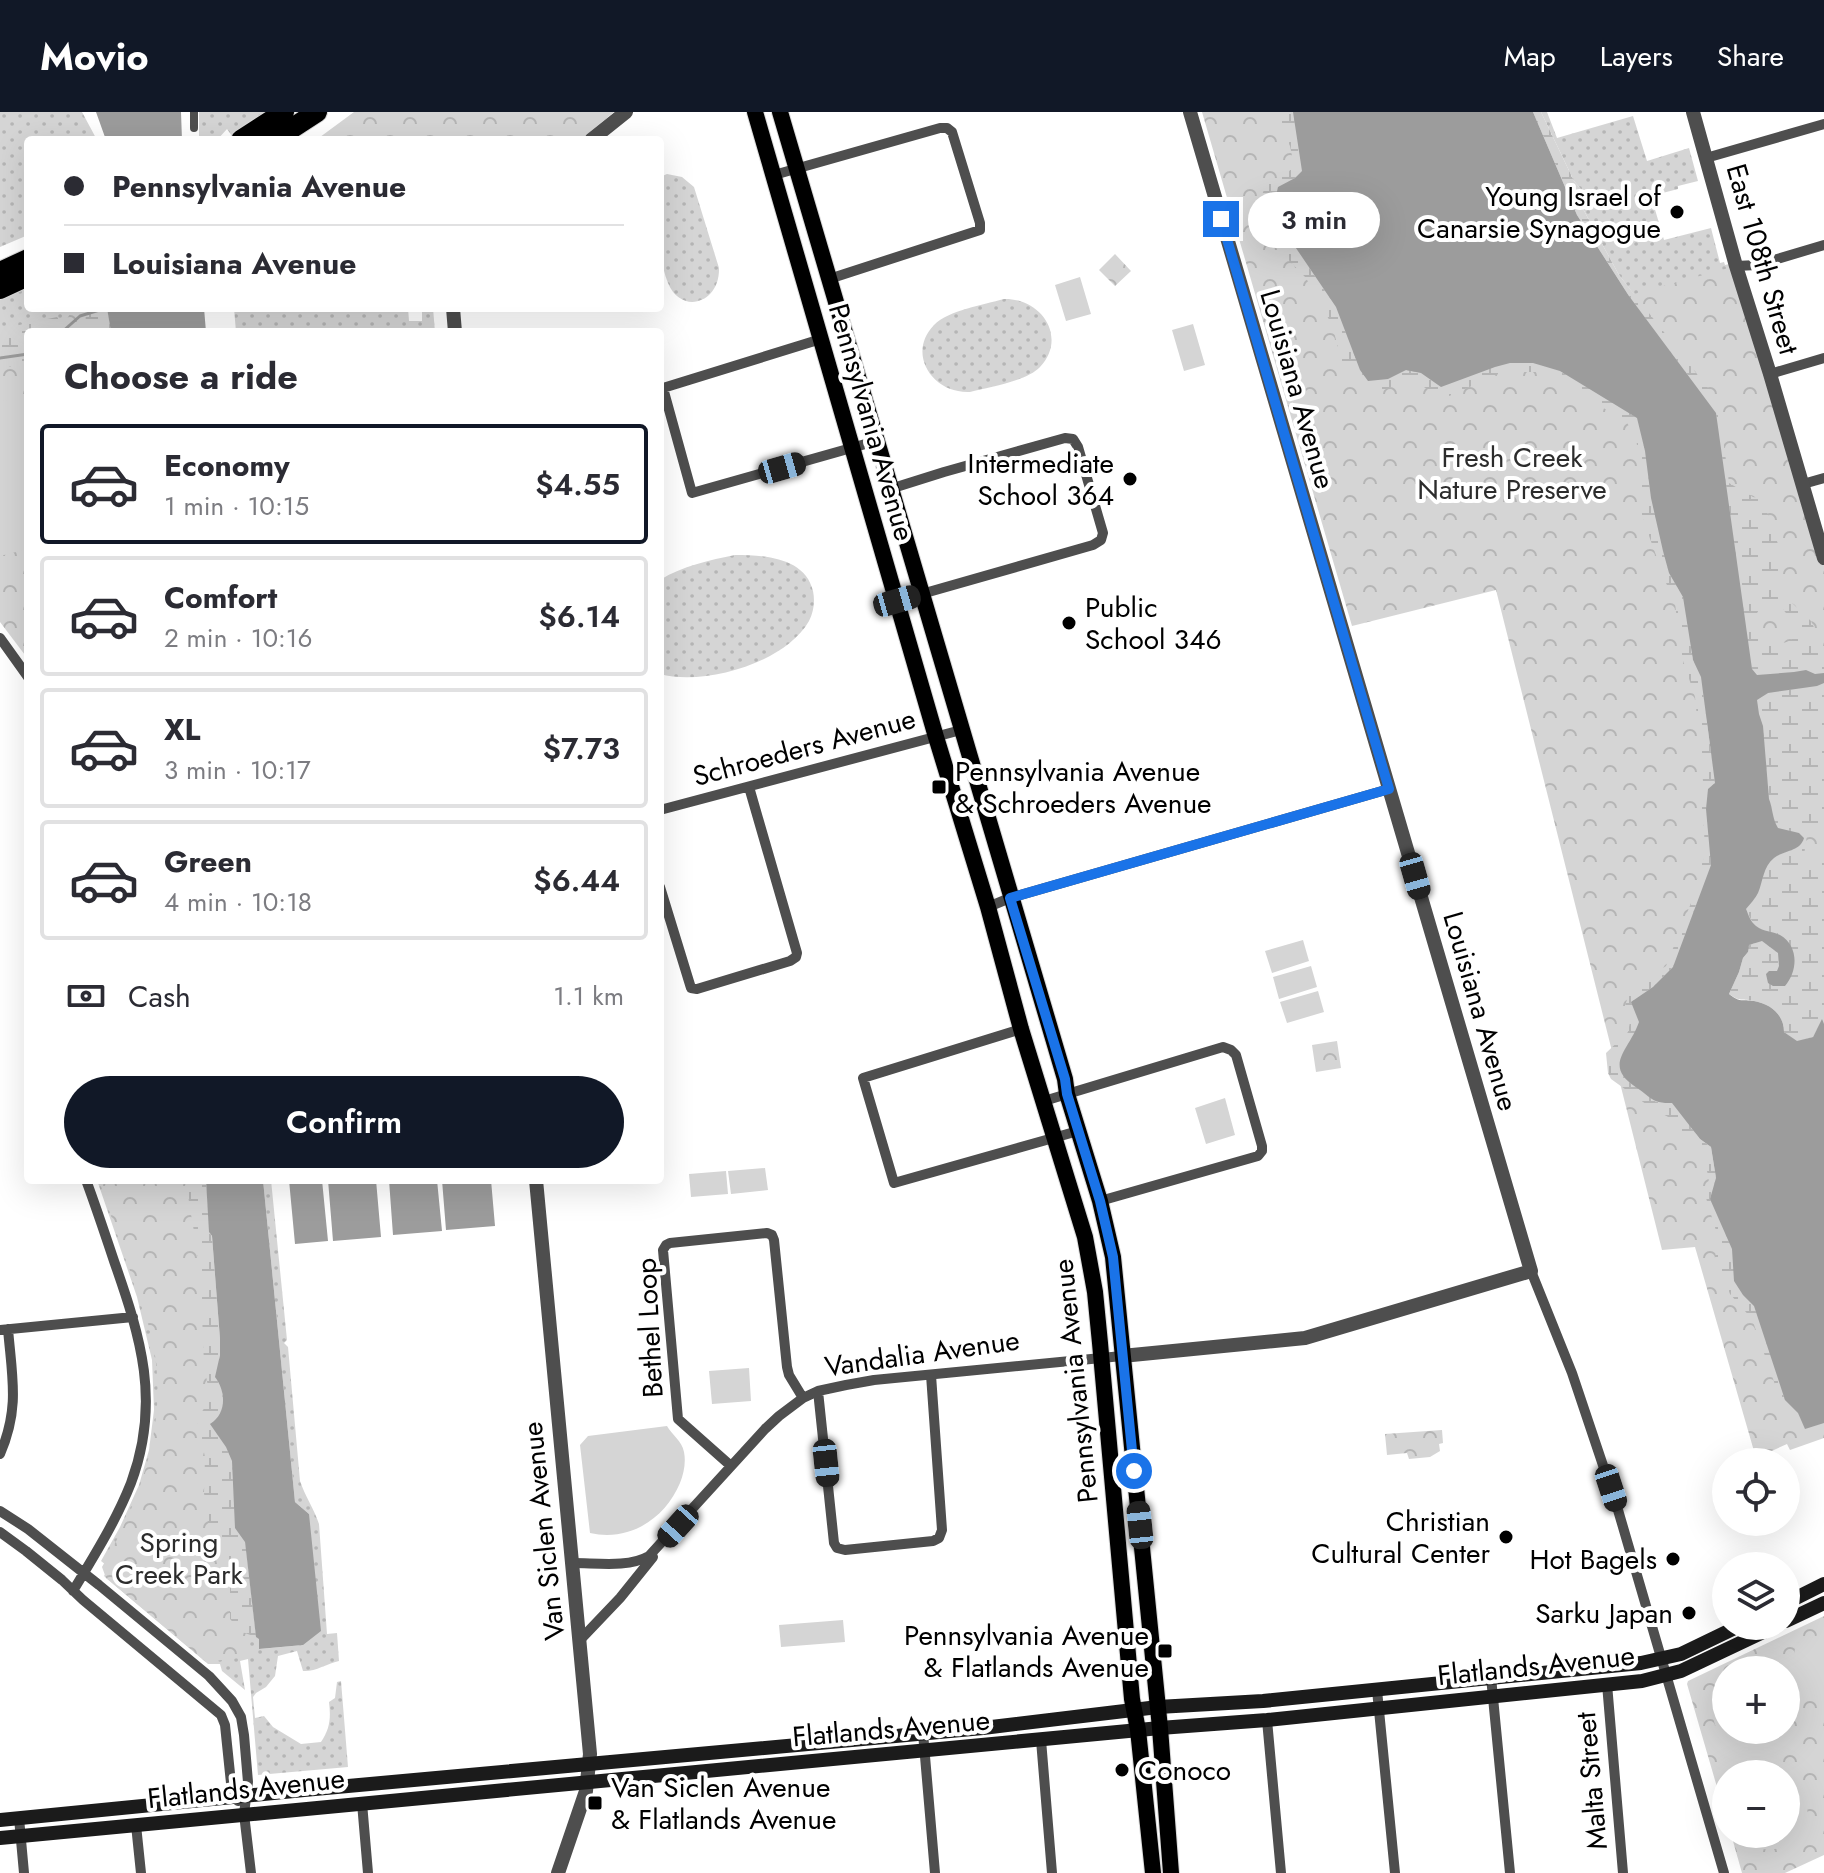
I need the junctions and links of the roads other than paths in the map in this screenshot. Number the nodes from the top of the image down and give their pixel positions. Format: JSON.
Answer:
{"nodes":[{"id":1,"x":194,"y":112,"type":"edge"},
{"id":2,"x":284,"y":112,"type":"edge"},
{"id":3,"x":626,"y":112,"type":"edge"},
{"id":4,"x":755,"y":112,"type":"edge"},
{"id":5,"x":780,"y":112,"type":"edge"},
{"id":6,"x":1190,"y":112,"type":"edge"},
{"id":7,"x":1693,"y":112,"type":"edge"},
{"id":8,"x":315,"y":113,"type":"edge"},
{"id":9,"x":1824,"y":124,"type":"edge"},
{"id":10,"x":194,"y":128,"type":"dead end"},
{"id":11,"x":247,"y":136,"type":"edge"},
{"id":12,"x":280,"y":136,"type":"edge"},
{"id":13,"x":596,"y":136,"type":"edge"},
{"id":14,"x":1706,"y":158,"type":"junction"},
{"id":15,"x":796,"y":169,"type":"junction"},
{"id":16,"x":774,"y":175,"type":"junction"},
{"id":17,"x":1824,"y":245,"type":"edge"},
{"id":18,"x":24,"y":261,"type":"edge"},
{"id":19,"x":1736,"y":266,"type":"junction"},
{"id":20,"x":0,"y":272,"type":"edge"},
{"id":21,"x":24,"y":278,"type":"edge"},
{"id":22,"x":829,"y":279,"type":"junction"},
{"id":23,"x":0,"y":289,"type":"edge"},
{"id":24,"x":821,"y":339,"type":"junction"},
{"id":25,"x":1824,"y":358,"type":"edge"},
{"id":26,"x":1770,"y":374,"type":"junction"},
{"id":27,"x":664,"y":388,"type":"edge"},
{"id":28,"x":664,"y":392,"type":"edge"},
{"id":29,"x":876,"y":441,"type":"junction"},
{"id":30,"x":853,"y":448,"type":"junction"},
{"id":31,"x":1824,"y":478,"type":"edge"},
{"id":32,"x":1803,"y":484,"type":"junction"},
{"id":33,"x":890,"y":489,"type":"junction"},
{"id":34,"x":1824,"y":558,"type":"edge"},
{"id":35,"x":921,"y":594,"type":"junction"},
{"id":36,"x":897,"y":601,"type":"junction"},
{"id":37,"x":0,"y":638,"type":"edge"},
{"id":38,"x":24,"y":671,"type":"edge"},
{"id":39,"x":961,"y":730,"type":"junction"},
{"id":40,"x":936,"y":737,"type":"junction"},
{"id":41,"x":749,"y":787,"type":"junction"},
{"id":42,"x":1389,"y":789,"type":"junction"},
{"id":43,"x":664,"y":809,"type":"edge"},
{"id":44,"x":1010,"y":898,"type":"junction"},
{"id":45,"x":664,"y":900,"type":"edge"},
{"id":46,"x":988,"y":907,"type":"junction"},
{"id":47,"x":1021,"y":1029,"type":"junction"},
{"id":48,"x":1067,"y":1094,"type":"junction"},
{"id":49,"x":1044,"y":1101,"type":"junction"},
{"id":50,"x":1078,"y":1131,"type":"junction"},
{"id":51,"x":1055,"y":1137,"type":"junction"},
{"id":52,"x":87,"y":1184,"type":"edge"},
{"id":53,"x":536,"y":1184,"type":"edge"},
{"id":54,"x":1100,"y":1201,"type":"junction"},
{"id":55,"x":1531,"y":1271,"type":"junction"},
{"id":56,"x":133,"y":1317,"type":"junction"},
{"id":57,"x":4,"y":1330,"type":"edge"},
{"id":58,"x":1122,"y":1356,"type":"junction"},
{"id":59,"x":1102,"y":1357,"type":"junction"},
{"id":60,"x":931,"y":1375,"type":"junction"},
{"id":61,"x":818,"y":1391,"type":"junction"},
{"id":62,"x":803,"y":1398,"type":"junction"},
{"id":63,"x":0,"y":1454,"type":"edge"},
{"id":64,"x":731,"y":1466,"type":"junction"},
{"id":65,"x":0,"y":1511,"type":"edge"},
{"id":66,"x":0,"y":1532,"type":"edge"},
{"id":67,"x":660,"y":1545,"type":"junction"},
{"id":68,"x":573,"y":1563,"type":"junction"},
{"id":69,"x":83,"y":1573,"type":"junction"},
{"id":70,"x":1824,"y":1584,"type":"edge"},
{"id":71,"x":73,"y":1591,"type":"junction"},
{"id":72,"x":1800,"y":1596,"type":"edge"},
{"id":73,"x":1824,"y":1603,"type":"edge"},
{"id":74,"x":1800,"y":1614,"type":"edge"},
{"id":75,"x":1712,"y":1639,"type":"edge"},
{"id":76,"x":580,"y":1640,"type":"junction"},
{"id":77,"x":1746,"y":1640,"type":"edge"},
{"id":78,"x":1661,"y":1659,"type":"junction"},
{"id":79,"x":1665,"y":1675,"type":"junction"},
{"id":80,"x":1491,"y":1677,"type":"junction"},
{"id":81,"x":1607,"y":1684,"type":"junction"},
{"id":82,"x":1377,"y":1690,"type":"junction"},
{"id":83,"x":1493,"y":1695,"type":"junction"},
{"id":84,"x":1158,"y":1707,"type":"junction"},
{"id":85,"x":1379,"y":1708,"type":"junction"},
{"id":86,"x":1134,"y":1709,"type":"junction"},
{"id":87,"x":1267,"y":1720,"type":"junction"},
{"id":88,"x":1160,"y":1728,"type":"junction"},
{"id":89,"x":1138,"y":1730,"type":"junction"},
{"id":90,"x":923,"y":1733,"type":"junction"},
{"id":91,"x":1041,"y":1740,"type":"junction"},
{"id":92,"x":924,"y":1751,"type":"junction"},
{"id":93,"x":589,"y":1764,"type":"junction"},
{"id":94,"x":588,"y":1782,"type":"junction"},
{"id":95,"x":241,"y":1796,"type":"junction"},
{"id":96,"x":362,"y":1803,"type":"junction"},
{"id":97,"x":244,"y":1814,"type":"junction"},
{"id":98,"x":19,"y":1818,"type":"junction"},
{"id":99,"x":0,"y":1820,"type":"edge"},
{"id":100,"x":136,"y":1825,"type":"junction"},
{"id":101,"x":20,"y":1836,"type":"junction"},
{"id":102,"x":0,"y":1838,"type":"edge"},
{"id":103,"x":24,"y":1873,"type":"edge"},
{"id":104,"x":141,"y":1873,"type":"edge"},
{"id":105,"x":251,"y":1873,"type":"edge"},
{"id":106,"x":368,"y":1873,"type":"edge"},
{"id":107,"x":558,"y":1873,"type":"edge"},
{"id":108,"x":935,"y":1873,"type":"edge"},
{"id":109,"x":1052,"y":1873,"type":"edge"},
{"id":110,"x":1153,"y":1873,"type":"edge"},
{"id":111,"x":1171,"y":1873,"type":"edge"},
{"id":112,"x":1281,"y":1873,"type":"edge"},
{"id":113,"x":1395,"y":1873,"type":"edge"},
{"id":114,"x":1510,"y":1873,"type":"edge"},
{"id":115,"x":1623,"y":1873,"type":"edge"},
{"id":116,"x":1724,"y":1873,"type":"edge"}],
"edges":[{"from":1,"to":10,"type":"street"},
{"from":2,"to":11,"type":"highway"},
{"from":3,"to":13,"type":"street"},
{"from":4,"to":16,"type":"main road","name":"Pennsylvania Avenue"},
{"from":5,"to":15,"type":"main road","name":"Pennsylvania Avenue"},
{"from":6,"to":42,"type":"street","name":"Louisiana Avenue"},
{"from":7,"to":14,"type":"street","name":"East 108th Street"},
{"from":8,"to":12,"type":"highway"},
{"from":9,"to":14,"type":"street"},
{"from":14,"to":19,"type":"street","name":"East 108th Street"},
{"from":15,"to":16,"type":"street"},
{"from":15,"to":22,"type":"main road","name":"Pennsylvania Avenue"},
{"from":15,"to":22,"type":"street"},
{"from":16,"to":24,"type":"main road","name":"Pennsylvania Avenue"},
{"from":17,"to":19,"type":"street"},
{"from":18,"to":20,"type":"highway"},
{"from":19,"to":26,"type":"street","name":"East 108th Street"},
{"from":21,"to":23,"type":"highway"},
{"from":22,"to":29,"type":"main road","name":"Pennsylvania Avenue"},
{"from":24,"to":27,"type":"street"},
{"from":24,"to":30,"type":"main road","name":"Pennsylvania Avenue"},
{"from":25,"to":26,"type":"street"},
{"from":26,"to":32,"type":"street","name":"East 108th Street"},
{"from":28,"to":30,"type":"street"},
{"from":29,"to":30,"type":"street"},
{"from":29,"to":33,"type":"main road","name":"Pennsylvania Avenue"},
{"from":30,"to":36,"type":"main road","name":"Pennsylvania Avenue"},
{"from":31,"to":32,"type":"street"},
{"from":32,"to":34,"type":"street","name":"East 108th Street"},
{"from":33,"to":35,"type":"main road","name":"Pennsylvania Avenue"},
{"from":33,"to":35,"type":"street"},
{"from":35,"to":36,"type":"street"},
{"from":35,"to":39,"type":"main road","name":"Pennsylvania Avenue"},
{"from":36,"to":40,"type":"main road","name":"Pennsylvania Avenue"},
{"from":37,"to":38,"type":"street"},
{"from":39,"to":40,"type":"street","name":"Schroeders Avenue"},
{"from":39,"to":44,"type":"main road","name":"Pennsylvania Avenue"},
{"from":40,"to":41,"type":"street","name":"Schroeders Avenue"},
{"from":40,"to":46,"type":"main road","name":"Pennsylvania Avenue"},
{"from":41,"to":43,"type":"street","name":"Schroeders Avenue"},
{"from":41,"to":45,"type":"street"},
{"from":42,"to":44,"type":"street"},
{"from":42,"to":55,"type":"street","name":"Louisiana Avenue"},
{"from":44,"to":46,"type":"street"},
{"from":44,"to":48,"type":"main road","name":"Pennsylvania Avenue"},
{"from":46,"to":47,"type":"main road","name":"Pennsylvania Avenue"},
{"from":47,"to":49,"type":"main road","name":"Pennsylvania Avenue"},
{"from":47,"to":51,"type":"street"},
{"from":48,"to":49,"type":"street"},
{"from":48,"to":50,"type":"main road","name":"Pennsylvania Avenue"},
{"from":48,"to":54,"type":"street"},
{"from":49,"to":51,"type":"main road","name":"Pennsylvania Avenue"},
{"from":50,"to":51,"type":"street"},
{"from":50,"to":54,"type":"main road","name":"Pennsylvania Avenue"},
{"from":51,"to":59,"type":"main road","name":"Pennsylvania Avenue"},
{"from":52,"to":56,"type":"street"},
{"from":53,"to":68,"type":"street","name":"Van Siclen Avenue"},
{"from":54,"to":58,"type":"main road","name":"Pennsylvania Avenue"},
{"from":55,"to":58,"type":"street","name":"Vandalia Avenue"},
{"from":55,"to":78,"type":"street","name":"Louisiana Avenue"},
{"from":56,"to":57,"type":"street"},
{"from":56,"to":69,"type":"street"},
{"from":57,"to":63,"type":"street"},
{"from":58,"to":59,"type":"street","name":"Vandalia Avenue"},
{"from":58,"to":84,"type":"main road","name":"Pennsylvania Avenue"},
{"from":59,"to":60,"type":"street","name":"Vandalia Avenue"},
{"from":59,"to":86,"type":"main road","name":"Pennsylvania Avenue"},
{"from":60,"to":61,"type":"street","name":"Vandalia Avenue"},
{"from":60,"to":61,"type":"street"},
{"from":61,"to":62,"type":"street","name":"Vandalia Avenue"},
{"from":62,"to":64,"type":"street","name":"Vandalia Avenue"},
{"from":62,"to":64,"type":"street","name":"Bethel Loop"},
{"from":64,"to":67,"type":"street","name":"Vandalia Avenue"},
{"from":65,"to":69,"type":"street"},
{"from":66,"to":71,"type":"street"},
{"from":67,"to":68,"type":"street","name":"Vandalia Avenue"},
{"from":67,"to":76,"type":"street","name":"Vandalia Avenue"},
{"from":68,"to":76,"type":"street","name":"Van Siclen Avenue"},
{"from":69,"to":71,"type":"street"},
{"from":69,"to":95,"type":"street"},
{"from":70,"to":72,"type":"main road"},
{"from":71,"to":95,"type":"street"},
{"from":73,"to":74,"type":"main road"},
{"from":75,"to":78,"type":"main road","name":"Flatlands Avenue"},
{"from":76,"to":93,"type":"street","name":"Van Siclen Avenue"},
{"from":77,"to":79,"type":"main road","name":"Flatlands Avenue"},
{"from":78,"to":79,"type":"street","name":"Louisiana Avenue"},
{"from":78,"to":80,"type":"main road","name":"Flatlands Avenue"},
{"from":79,"to":81,"type":"main road","name":"Flatlands Avenue"},
{"from":79,"to":116,"type":"street","name":"Louisiana Avenue"},
{"from":80,"to":82,"type":"main road","name":"Flatlands Avenue"},
{"from":80,"to":83,"type":"street"},
{"from":81,"to":83,"type":"main road","name":"Flatlands Avenue"},
{"from":81,"to":115,"type":"street","name":"Malta Street"},
{"from":82,"to":84,"type":"main road","name":"Flatlands Avenue"},
{"from":82,"to":85,"type":"street"},
{"from":83,"to":85,"type":"main road","name":"Flatlands Avenue"},
{"from":83,"to":114,"type":"street"},
{"from":84,"to":86,"type":"main road","name":"Flatlands Avenue"},
{"from":84,"to":88,"type":"main road","name":"Pennsylvania Avenue"},
{"from":85,"to":87,"type":"main road","name":"Flatlands Avenue"},
{"from":85,"to":113,"type":"street"},
{"from":86,"to":89,"type":"main road","name":"Pennsylvania Avenue"},
{"from":86,"to":90,"type":"main road","name":"Flatlands Avenue"},
{"from":87,"to":88,"type":"main road","name":"Flatlands Avenue"},
{"from":87,"to":112,"type":"street"},
{"from":88,"to":89,"type":"main road","name":"Flatlands Avenue"},
{"from":88,"to":111,"type":"main road","name":"Pennsylvania Avenue"},
{"from":89,"to":91,"type":"main road","name":"Flatlands Avenue"},
{"from":89,"to":110,"type":"main road","name":"Pennsylvania Avenue"},
{"from":90,"to":92,"type":"street"},
{"from":90,"to":93,"type":"main road","name":"Flatlands Avenue"},
{"from":91,"to":92,"type":"main road","name":"Flatlands Avenue"},
{"from":91,"to":109,"type":"street"},
{"from":92,"to":94,"type":"main road","name":"Flatlands Avenue"},
{"from":92,"to":108,"type":"street"},
{"from":93,"to":94,"type":"street","name":"Van Siclen Avenue"},
{"from":93,"to":95,"type":"main road","name":"Flatlands Avenue"},
{"from":94,"to":96,"type":"main road","name":"Flatlands Avenue"},
{"from":94,"to":107,"type":"street","name":"Van Siclen Avenue"},
{"from":95,"to":97,"type":"street"},
{"from":95,"to":98,"type":"main road","name":"Flatlands Avenue"},
{"from":96,"to":97,"type":"main road","name":"Flatlands Avenue"},
{"from":96,"to":106,"type":"street"},
{"from":97,"to":100,"type":"main road","name":"Flatlands Avenue"},
{"from":97,"to":105,"type":"street"},
{"from":98,"to":99,"type":"main road","name":"Flatlands Avenue"},
{"from":98,"to":101,"type":"street"},
{"from":100,"to":101,"type":"main road","name":"Flatlands Avenue"},
{"from":100,"to":104,"type":"street"},
{"from":101,"to":102,"type":"main road","name":"Flatlands Avenue"},
{"from":101,"to":103,"type":"street"}]}
